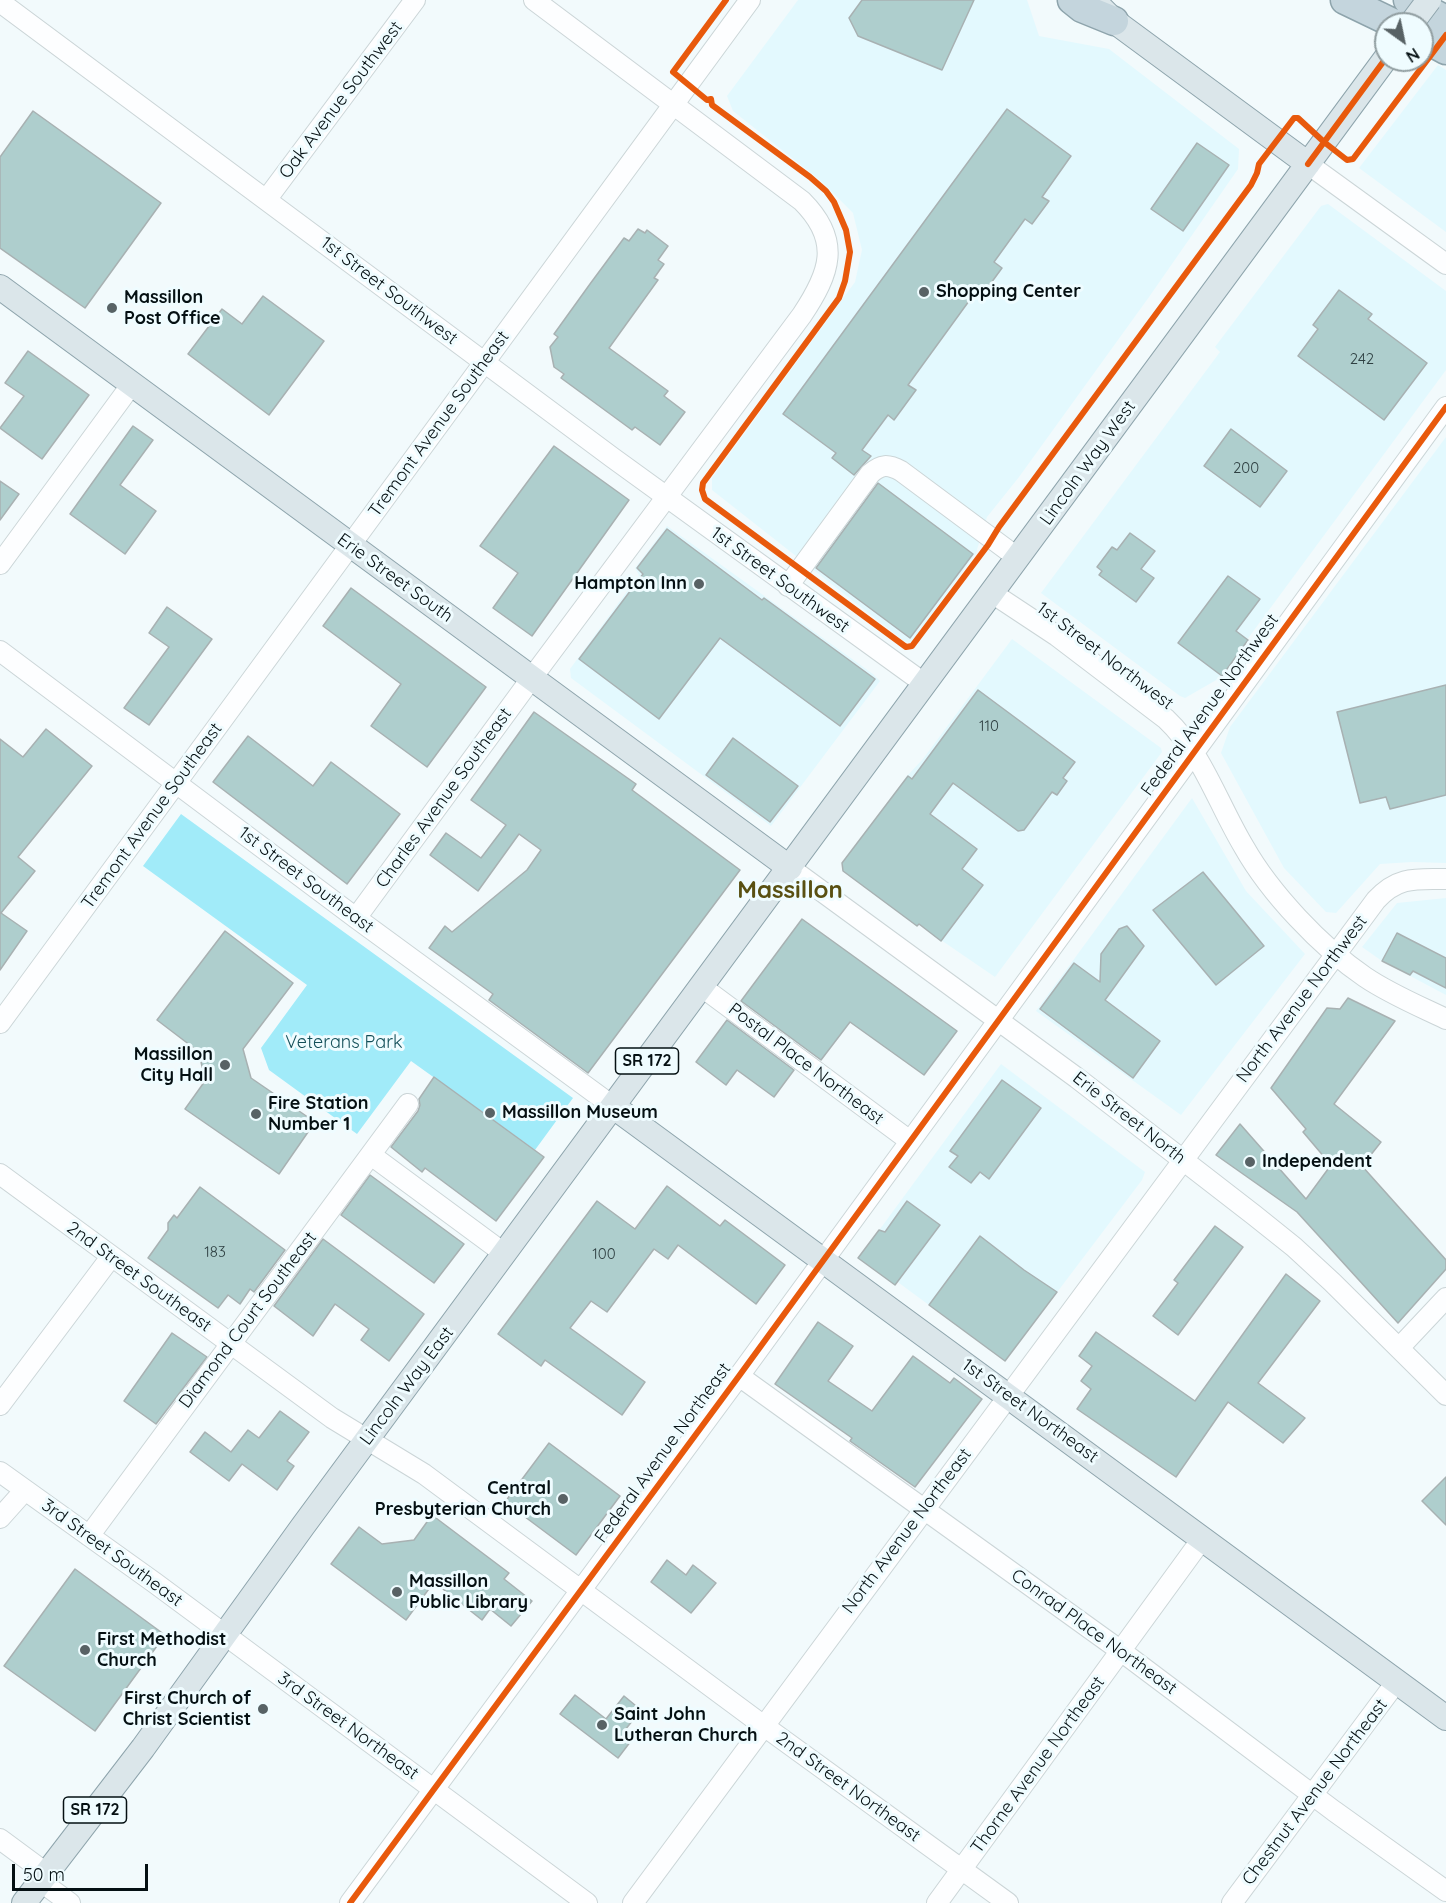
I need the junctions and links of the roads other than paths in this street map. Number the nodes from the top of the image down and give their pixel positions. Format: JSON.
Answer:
{"nodes":[{"id":1,"x":416,"y":0,"type":"edge"},
{"id":2,"x":534,"y":0,"type":"edge"},
{"id":3,"x":750,"y":0,"type":"edge"},
{"id":4,"x":1072,"y":0,"type":"edge"},
{"id":5,"x":1094,"y":0,"type":"edge"},
{"id":6,"x":1345,"y":0,"type":"edge"},
{"id":7,"x":1408,"y":0,"type":"edge"},
{"id":8,"x":0,"y":2,"type":"edge"},
{"id":9,"x":1374,"y":14,"type":"edge"},
{"id":10,"x":1446,"y":20,"type":"edge"},
{"id":11,"x":1114,"y":21,"type":"junction"},
{"id":12,"x":1376,"y":72,"type":"edge"},
{"id":13,"x":674,"y":104,"type":"junction"},
{"id":14,"x":1308,"y":164,"type":"junction"},
{"id":15,"x":266,"y":200,"type":"junction"},
{"id":16,"x":1446,"y":264,"type":"edge"},
{"id":17,"x":0,"y":287,"type":"edge"},
{"id":18,"x":483,"y":362,"type":"junction"},
{"id":19,"x":132,"y":384,"type":"junction"},
{"id":20,"x":1446,"y":408,"type":"edge"},
{"id":21,"x":667,"y":498,"type":"junction"},
{"id":22,"x":351,"y":546,"type":"junction"},
{"id":23,"x":1018,"y":558,"type":"junction"},
{"id":24,"x":0,"y":564,"type":"edge"},
{"id":25,"x":788,"y":586,"type":"junction"},
{"id":26,"x":992,"y":593,"type":"junction"},
{"id":27,"x":0,"y":651,"type":"edge"},
{"id":28,"x":531,"y":679,"type":"junction"},
{"id":29,"x":925,"y":684,"type":"junction"},
{"id":30,"x":1193,"y":751,"type":"junction"},
{"id":31,"x":176,"y":784,"type":"junction"},
{"id":32,"x":790,"y":868,"type":"junction"},
{"id":33,"x":1446,"y":879,"type":"edge"},
{"id":34,"x":356,"y":918,"type":"junction"},
{"id":35,"x":1337,"y":954,"type":"junction"},
{"id":36,"x":702,"y":987,"type":"junction"},
{"id":37,"x":1446,"y":1019,"type":"edge"},
{"id":38,"x":999,"y":1020,"type":"junction"},
{"id":39,"x":0,"y":1023,"type":"edge"},
{"id":40,"x":408,"y":1104,"type":"dead end"},
{"id":41,"x":614,"y":1107,"type":"junction"},
{"id":42,"x":910,"y":1141,"type":"junction"},
{"id":43,"x":371,"y":1155,"type":"junction"},
{"id":44,"x":1183,"y":1161,"type":"junction"},
{"id":45,"x":0,"y":1174,"type":"edge"},
{"id":46,"x":505,"y":1254,"type":"junction"},
{"id":47,"x":111,"y":1257,"type":"junction"},
{"id":48,"x":824,"y":1260,"type":"junction"},
{"id":49,"x":1446,"y":1298,"type":"edge"},
{"id":50,"x":230,"y":1344,"type":"junction"},
{"id":51,"x":1399,"y":1348,"type":"junction"},
{"id":52,"x":739,"y":1376,"type":"junction"},
{"id":53,"x":1009,"y":1395,"type":"junction"},
{"id":54,"x":1446,"y":1395,"type":"edge"},
{"id":55,"x":0,"y":1405,"type":"edge"},
{"id":56,"x":367,"y":1440,"type":"junction"},
{"id":57,"x":0,"y":1472,"type":"edge"},
{"id":58,"x":26,"y":1490,"type":"junction"},
{"id":59,"x":924,"y":1509,"type":"junction"},
{"id":60,"x":0,"y":1518,"type":"edge"},
{"id":61,"x":89,"y":1536,"type":"junction"},
{"id":62,"x":1202,"y":1539,"type":"junction"},
{"id":63,"x":582,"y":1589,"type":"junction"},
{"id":64,"x":224,"y":1634,"type":"junction"},
{"id":65,"x":1121,"y":1651,"type":"junction"},
{"id":66,"x":1397,"y":1681,"type":"junction"},
{"id":67,"x":1446,"y":1718,"type":"edge"},
{"id":68,"x":764,"y":1726,"type":"junction"},
{"id":69,"x":434,"y":1789,"type":"junction"},
{"id":70,"x":1313,"y":1794,"type":"junction"},
{"id":71,"x":0,"y":1839,"type":"edge"},
{"id":72,"x":962,"y":1869,"type":"junction"},
{"id":73,"x":43,"y":1877,"type":"junction"},
{"id":74,"x":1446,"y":1891,"type":"edge"},
{"id":75,"x":24,"y":1903,"type":"edge"},
{"id":76,"x":70,"y":1903,"type":"edge"},
{"id":77,"x":350,"y":1903,"type":"edge"},
{"id":78,"x":587,"y":1903,"type":"edge"},
{"id":79,"x":633,"y":1903,"type":"edge"},
{"id":80,"x":936,"y":1903,"type":"edge"},
{"id":81,"x":1008,"y":1903,"type":"edge"},
{"id":82,"x":1232,"y":1903,"type":"edge"}],
"edges":[{"from":1,"to":15,"type":"street","name":"Oak Avenue Southwest"},
{"from":2,"to":13,"type":"street","name":"Charles Avenue Southeast"},
{"from":3,"to":13,"type":"street","name":"Tremont Avenue Southeast"},
{"from":4,"to":11,"type":"highway"},
{"from":5,"to":11,"type":"main road"},
{"from":6,"to":9,"type":"highway"},
{"from":7,"to":10,"type":"highway"},
{"from":8,"to":15,"type":"street","name":"1st Street Southwest"},
{"from":11,"to":14,"type":"main road"},
{"from":12,"to":14,"type":"main road","name":"Lincoln Way West","number":"SR 172"},
{"from":13,"to":18,"type":"street","name":"Tremont Avenue Southeast"},
{"from":13,"to":21,"type":"street","name":"Charles Avenue Southeast"},
{"from":14,"to":16,"type":"street"},
{"from":14,"to":23,"type":"main road","name":"Lincoln Way West","number":"SR 172"},
{"from":15,"to":18,"type":"street","name":"1st Street Southwest"},
{"from":17,"to":19,"type":"main road","name":"Erie Street South"},
{"from":18,"to":21,"type":"street","name":"1st Street Southwest"},
{"from":18,"to":22,"type":"street","name":"Tremont Avenue Southeast"},
{"from":19,"to":22,"type":"main road","name":"Erie Street South"},
{"from":19,"to":24,"type":"street"},
{"from":20,"to":30,"type":"street","name":"Federal Avenue Northwest"},
{"from":21,"to":25,"type":"street","name":"1st Street Southwest"},
{"from":21,"to":28,"type":"street","name":"Charles Avenue Southeast"},
{"from":22,"to":28,"type":"main road","name":"Erie Street South"},
{"from":22,"to":31,"type":"street","name":"Tremont Avenue Southeast"},
{"from":23,"to":25,"type":"street"},
{"from":23,"to":26,"type":"main road","name":"Lincoln Way West","number":"SR 172"},
{"from":25,"to":29,"type":"street","name":"1st Street Southwest"},
{"from":26,"to":29,"type":"main road","name":"Lincoln Way West","number":"SR 172"},
{"from":26,"to":30,"type":"street","name":"1st Street Northwest"},
{"from":27,"to":31,"type":"street","name":"1st Street Southeast"},
{"from":28,"to":32,"type":"main road","name":"Erie Street South"},
{"from":28,"to":34,"type":"street","name":"Charles Avenue Southeast"},
{"from":29,"to":32,"type":"main road","name":"Lincoln Way West","number":"SR 172"},
{"from":30,"to":35,"type":"street","name":"1st Street Northwest"},
{"from":30,"to":38,"type":"street","name":"Federal Avenue Northwest"},
{"from":31,"to":34,"type":"street","name":"1st Street Southeast"},
{"from":31,"to":39,"type":"street","name":"Tremont Avenue Southeast"},
{"from":32,"to":36,"type":"main road","name":"Lincoln Way East","number":"SR 172"},
{"from":32,"to":38,"type":"street","name":"Erie Street North"},
{"from":33,"to":35,"type":"street","name":"North Avenue Northwest"},
{"from":34,"to":41,"type":"street","name":"1st Street Southeast"},
{"from":35,"to":37,"type":"street","name":"1st Street Northwest"},
{"from":35,"to":44,"type":"street","name":"North Avenue Northwest"},
{"from":36,"to":41,"type":"main road","name":"Lincoln Way East","number":"SR 172"},
{"from":36,"to":42,"type":"street","name":"Postal Place Northeast"},
{"from":38,"to":42,"type":"street","name":"Federal Avenue Northeast"},
{"from":38,"to":44,"type":"street","name":"Erie Street North"},
{"from":40,"to":43,"type":"street","name":"Diamond Court Southeast"},
{"from":41,"to":46,"type":"main road","name":"Lincoln Way East","number":"SR 172"},
{"from":41,"to":48,"type":"main road","name":"1st Street Northeast"},
{"from":42,"to":48,"type":"street","name":"Federal Avenue Northeast"},
{"from":43,"to":46,"type":"street"},
{"from":43,"to":50,"type":"street","name":"Diamond Court Southeast"},
{"from":44,"to":51,"type":"street","name":"Erie Street North"},
{"from":44,"to":53,"type":"street","name":"North Avenue Northeast"},
{"from":45,"to":47,"type":"street","name":"2nd Street Southeast"},
{"from":46,"to":56,"type":"main road","name":"Lincoln Way East","number":"SR 172"},
{"from":47,"to":50,"type":"street","name":"2nd Street Southeast"},
{"from":47,"to":55,"type":"street"},
{"from":48,"to":52,"type":"street","name":"Federal Avenue Northeast"},
{"from":48,"to":53,"type":"main road","name":"1st Street Northeast"},
{"from":49,"to":51,"type":"street"},
{"from":50,"to":56,"type":"street","name":"2nd Street Southeast"},
{"from":50,"to":61,"type":"street","name":"Diamond Court Southeast"},
{"from":51,"to":54,"type":"street","name":"Erie Street North"},
{"from":52,"to":59,"type":"street","name":"Conrad Place Northeast"},
{"from":52,"to":63,"type":"street","name":"Federal Avenue Northeast"},
{"from":53,"to":59,"type":"street","name":"North Avenue Northeast"},
{"from":53,"to":62,"type":"main road","name":"1st Street Northeast"},
{"from":56,"to":63,"type":"street","name":"2nd Street Northeast"},
{"from":56,"to":64,"type":"main road","name":"Lincoln Way East","number":"SR 172"},
{"from":57,"to":58,"type":"street","name":"3rd Street Southeast"},
{"from":58,"to":60,"type":"street"},
{"from":58,"to":61,"type":"street","name":"3rd Street Southeast"},
{"from":59,"to":65,"type":"street","name":"Conrad Place Northeast"},
{"from":59,"to":68,"type":"street","name":"North Avenue Northeast"},
{"from":61,"to":64,"type":"street","name":"3rd Street Southeast"},
{"from":62,"to":65,"type":"street","name":"Thorne Avenue Northeast"},
{"from":62,"to":66,"type":"main road","name":"1st Street Northeast"},
{"from":63,"to":68,"type":"street","name":"2nd Street Northeast"},
{"from":63,"to":69,"type":"street","name":"Federal Avenue Northeast"},
{"from":64,"to":69,"type":"street","name":"3rd Street Northeast"},
{"from":64,"to":73,"type":"main road","name":"Lincoln Way East","number":"SR 172"},
{"from":65,"to":70,"type":"street","name":"Conrad Place Northeast"},
{"from":65,"to":72,"type":"street","name":"Thorne Avenue Northeast"},
{"from":66,"to":67,"type":"main road","name":"1st Street Northeast"},
{"from":66,"to":70,"type":"street","name":"Chestnut Avenue Northeast"},
{"from":68,"to":72,"type":"street","name":"2nd Street Northeast"},
{"from":68,"to":79,"type":"street","name":"North Avenue Northeast"},
{"from":69,"to":77,"type":"street","name":"Federal Avenue Northeast"},
{"from":69,"to":78,"type":"street","name":"3rd Street Northeast"},
{"from":70,"to":74,"type":"street","name":"Conrad Place Northeast"},
{"from":70,"to":82,"type":"street","name":"Chestnut Avenue Northeast"},
{"from":71,"to":73,"type":"street"},
{"from":72,"to":80,"type":"street","name":"Thorne Avenue Northeast"},
{"from":72,"to":81,"type":"street","name":"2nd Street Northeast"},
{"from":73,"to":75,"type":"main road","name":"Lincoln Way East","number":"SR 172"},
{"from":73,"to":76,"type":"street"}]}
